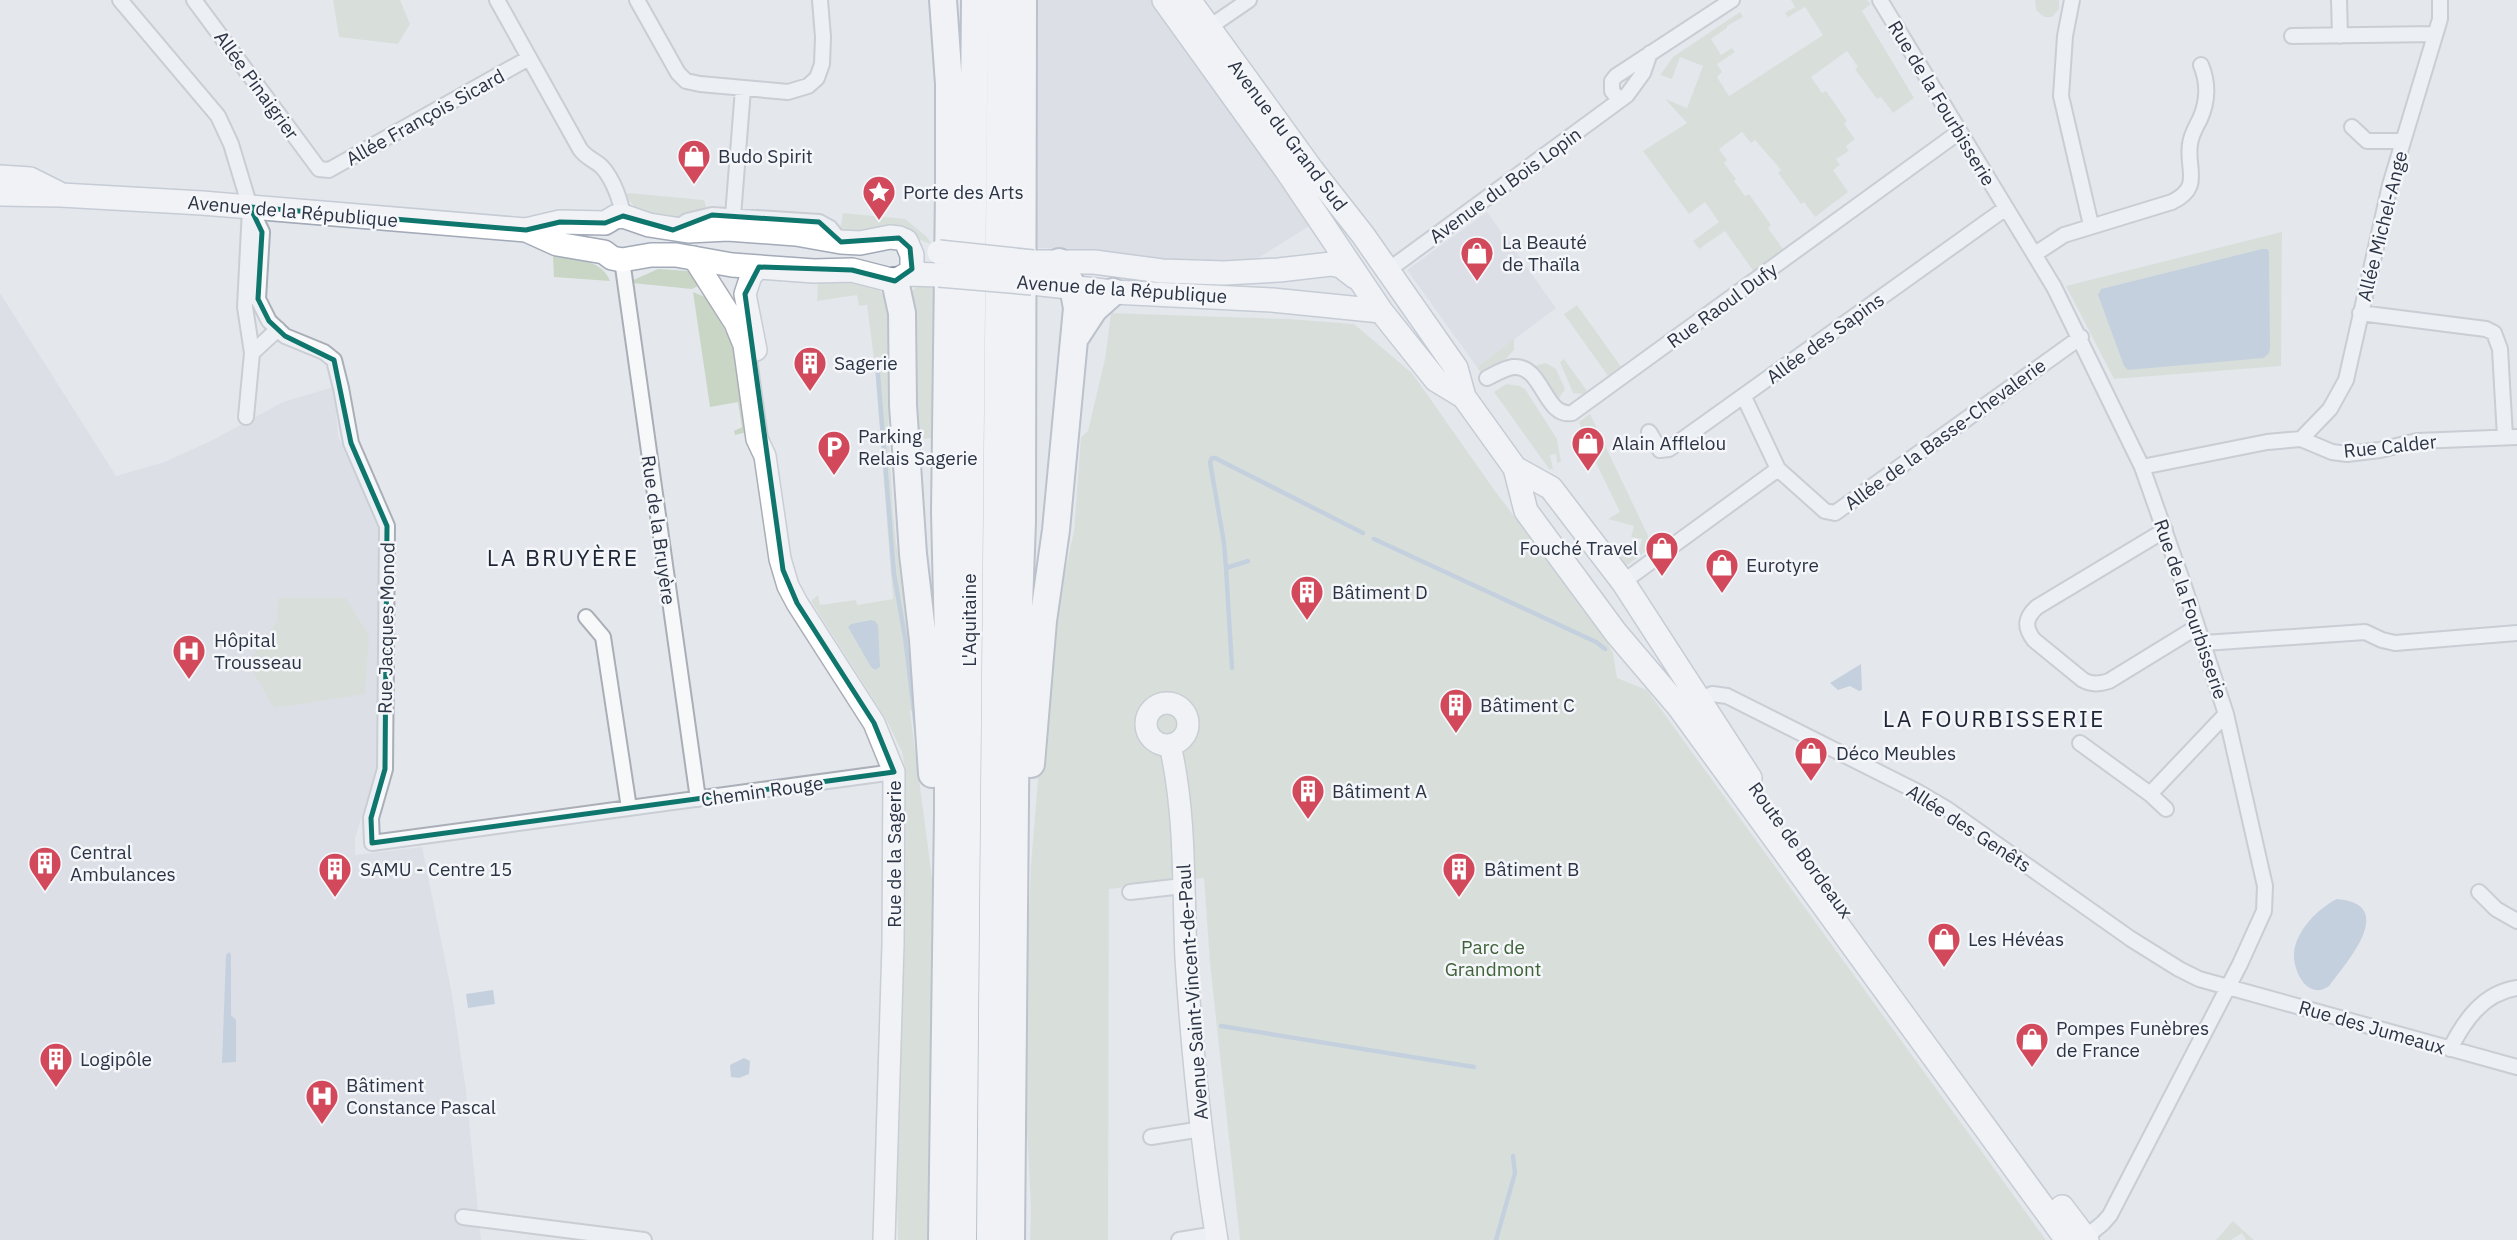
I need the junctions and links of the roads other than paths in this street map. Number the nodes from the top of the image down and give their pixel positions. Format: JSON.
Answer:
{"nodes":[{"id":1,"x":120,"y":0,"type":"edge"},
{"id":2,"x":194,"y":0,"type":"edge"},
{"id":3,"x":497,"y":0,"type":"edge"},
{"id":4,"x":638,"y":0,"type":"edge"},
{"id":5,"x":820,"y":0,"type":"edge"},
{"id":6,"x":943,"y":0,"type":"edge"},
{"id":7,"x":975,"y":0,"type":"edge"},
{"id":8,"x":1001,"y":0,"type":"edge"},
{"id":9,"x":1023,"y":0,"type":"edge"},
{"id":10,"x":1164,"y":0,"type":"edge"},
{"id":11,"x":1189,"y":0,"type":"edge"},
{"id":12,"x":1249,"y":0,"type":"edge"},
{"id":13,"x":1732,"y":0,"type":"edge"},
{"id":14,"x":1880,"y":0,"type":"edge"},
{"id":15,"x":2072,"y":0,"type":"edge"},
{"id":16,"x":2339,"y":0,"type":"edge"},
{"id":17,"x":2440,"y":0,"type":"edge"},
{"id":18,"x":1208,"y":28,"type":"junction"},
{"id":19,"x":2435,"y":34,"type":"junction"},
{"id":20,"x":2292,"y":36,"type":"dead end"},
{"id":21,"x":2340,"y":36,"type":"junction"},
{"id":22,"x":1650,"y":53,"type":"junction"},
{"id":23,"x":530,"y":58,"type":"junction"},
{"id":24,"x":2201,"y":65,"type":"dead end"},
{"id":25,"x":743,"y":89,"type":"junction"},
{"id":26,"x":1622,"y":99,"type":"junction"},
{"id":27,"x":2352,"y":127,"type":"dead end"},
{"id":28,"x":1959,"y":132,"type":"junction"},
{"id":29,"x":2402,"y":141,"type":"junction"},
{"id":30,"x":319,"y":169,"type":"joint"},
{"id":31,"x":0,"y":177,"type":"edge"},
{"id":32,"x":0,"y":194,"type":"edge"},
{"id":33,"x":61,"y":195,"type":"junction"},
{"id":34,"x":250,"y":207,"type":"junction"},
{"id":35,"x":2006,"y":208,"type":"junction"},
{"id":36,"x":733,"y":216,"type":"junction"},
{"id":37,"x":1320,"y":219,"type":"junction"},
{"id":38,"x":614,"y":220,"type":"junction"},
{"id":39,"x":2091,"y":225,"type":"junction"},
{"id":40,"x":526,"y":230,"type":"junction"},
{"id":41,"x":673,"y":230,"type":"junction"},
{"id":42,"x":841,"y":242,"type":"junction"},
{"id":43,"x":910,"y":248,"type":"junction"},
{"id":44,"x":2035,"y":254,"type":"junction"},
{"id":45,"x":613,"y":256,"type":"junction"},
{"id":46,"x":693,"y":257,"type":"junction"},
{"id":47,"x":939,"y":264,"type":"junction"},
{"id":48,"x":759,"y":267,"type":"junction"},
{"id":49,"x":1305,"y":267,"type":"junction"},
{"id":50,"x":1041,"y":269,"type":"junction"},
{"id":51,"x":1387,"y":271,"type":"junction"},
{"id":52,"x":901,"y":277,"type":"junction"},
{"id":53,"x":1362,"y":284,"type":"junction"},
{"id":54,"x":1073,"y":287,"type":"junction"},
{"id":55,"x":1113,"y":292,"type":"junction"},
{"id":56,"x":1335,"y":305,"type":"junction"},
{"id":57,"x":1381,"y":311,"type":"junction"},
{"id":58,"x":2360,"y":313,"type":"junction"},
{"id":59,"x":278,"y":329,"type":"junction"},
{"id":60,"x":1076,"y":337,"type":"junction"},
{"id":61,"x":2081,"y":337,"type":"junction"},
{"id":62,"x":253,"y":353,"type":"junction"},
{"id":63,"x":1487,"y":378,"type":"dead end"},
{"id":64,"x":1464,"y":397,"type":"junction"},
{"id":65,"x":1744,"y":397,"type":"junction"},
{"id":66,"x":246,"y":417,"type":"dead end"},
{"id":67,"x":1648,"y":432,"type":"dead end"},
{"id":68,"x":2511,"y":437,"type":"edge"},
{"id":69,"x":2301,"y":439,"type":"junction"},
{"id":70,"x":765,"y":456,"type":"junction"},
{"id":71,"x":2141,"y":467,"type":"junction"},
{"id":72,"x":1515,"y":468,"type":"junction"},
{"id":73,"x":1778,"y":469,"type":"junction"},
{"id":74,"x":2165,"y":530,"type":"junction"},
{"id":75,"x":1623,"y":582,"type":"junction"},
{"id":76,"x":586,"y":617,"type":"dead end"},
{"id":77,"x":2197,"y":627,"type":"junction"},
{"id":78,"x":2517,"y":633,"type":"edge"},
{"id":79,"x":2204,"y":643,"type":"junction"},
{"id":80,"x":1699,"y":700,"type":"junction"},
{"id":81,"x":2226,"y":714,"type":"junction"},
{"id":82,"x":2080,"y":744,"type":"dead end"},
{"id":83,"x":1170,"y":745,"type":"dead end"},
{"id":84,"x":894,"y":772,"type":"junction"},
{"id":85,"x":2150,"y":794,"type":"junction"},
{"id":86,"x":698,"y":799,"type":"junction"},
{"id":87,"x":629,"y":808,"type":"junction"},
{"id":88,"x":2166,"y":809,"type":"dead end"},
{"id":89,"x":372,"y":843,"type":"joint"},
{"id":90,"x":1183,"y":886,"type":"junction"},
{"id":91,"x":1130,"y":892,"type":"dead end"},
{"id":92,"x":2479,"y":892,"type":"dead end"},
{"id":93,"x":1014,"y":901,"type":"junction"},
{"id":94,"x":2517,"y":921,"type":"edge"},
{"id":95,"x":946,"y":953,"type":"junction"},
{"id":96,"x":2227,"y":987,"type":"junction"},
{"id":97,"x":2517,"y":988,"type":"edge"},
{"id":98,"x":2449,"y":1049,"type":"junction"},
{"id":99,"x":2517,"y":1067,"type":"edge"},
{"id":100,"x":1202,"y":1129,"type":"junction"},
{"id":101,"x":1151,"y":1137,"type":"dead end"},
{"id":102,"x":463,"y":1217,"type":"dead end"},
{"id":103,"x":1216,"y":1237,"type":"edge"},
{"id":104,"x":2080,"y":1239,"type":"edge"},
{"id":105,"x":643,"y":1240,"type":"edge"},
{"id":106,"x":884,"y":1240,"type":"edge"},
{"id":107,"x":942,"y":1240,"type":"edge"},
{"id":108,"x":963,"y":1240,"type":"edge"},
{"id":109,"x":990,"y":1240,"type":"edge"},
{"id":110,"x":1011,"y":1240,"type":"edge"},
{"id":111,"x":1179,"y":1240,"type":"edge"}],
"edges":[{"from":1,"to":34,"type":"street"},
{"from":2,"to":30,"type":"street","name":"Allée Pinaigrier"},
{"from":3,"to":23,"type":"street"},
{"from":4,"to":25,"type":"street"},
{"from":5,"to":25,"type":"street"},
{"from":6,"to":95,"type":"highway"},
{"from":7,"to":108,"type":"highway","name":"L'Aquitaine"},
{"from":8,"to":109,"type":"highway","name":"L'Aquitaine"},
{"from":9,"to":93,"type":"highway"},
{"from":10,"to":37,"type":"main road","name":"Avenue du Grand Sud"},
{"from":11,"to":18,"type":"main road","name":"Avenue du Grand Sud"},
{"from":12,"to":18,"type":"street"},
{"from":13,"to":22,"type":"street"},
{"from":14,"to":28,"type":"street","name":"Rue de la Fourbisserie"},
{"from":15,"to":39,"type":"street"},
{"from":16,"to":21,"type":"street"},
{"from":17,"to":19,"type":"street","name":"Allée Michel-Ange"},
{"from":18,"to":51,"type":"main road","name":"Avenue du Grand Sud"},
{"from":19,"to":21,"type":"street"},
{"from":19,"to":29,"type":"street","name":"Allée Michel-Ange"},
{"from":20,"to":21,"type":"street"},
{"from":22,"to":26,"type":"street","name":"Avenue du Bois Lopin"},
{"from":22,"to":26,"type":"street"},
{"from":23,"to":30,"type":"street","name":"Allée François Sicard"},
{"from":23,"to":38,"type":"street"},
{"from":24,"to":39,"type":"street"},
{"from":25,"to":36,"type":"street"},
{"from":26,"to":51,"type":"street","name":"Avenue du Bois Lopin"},
{"from":27,"to":29,"type":"street"},
{"from":28,"to":35,"type":"street","name":"Rue de la Fourbisserie"},
{"from":28,"to":63,"type":"street","name":"Rue Raoul Dufy"},
{"from":29,"to":58,"type":"street","name":"Allée Michel-Ange"},
{"from":31,"to":33,"type":"main road","name":"Avenue de la République"},
{"from":32,"to":33,"type":"main road","name":"Avenue de la République"},
{"from":33,"to":34,"type":"main road","name":"Avenue de la République"},
{"from":34,"to":40,"type":"main road","name":"Avenue de la République"},
{"from":34,"to":59,"type":"street"},
{"from":34,"to":62,"type":"street"},
{"from":35,"to":44,"type":"street","name":"Rue de la Fourbisserie"},
{"from":35,"to":65,"type":"street","name":"Allée des Sapins"},
{"from":36,"to":41,"type":"street"},
{"from":36,"to":42,"type":"street"},
{"from":37,"to":49,"type":"main road"},
{"from":37,"to":53,"type":"main road","name":"Avenue du Grand Sud"},
{"from":38,"to":40,"type":"main road","name":"Avenue de la République"},
{"from":38,"to":41,"type":"main road","name":"Avenue de la République"},
{"from":38,"to":45,"type":"main road"},
{"from":39,"to":44,"type":"street"},
{"from":40,"to":45,"type":"main road","name":"Avenue de la République"},
{"from":41,"to":42,"type":"main road","name":"Avenue de la République"},
{"from":42,"to":43,"type":"main road","name":"Avenue de la République"},
{"from":43,"to":47,"type":"main road","name":"Avenue de la République"},
{"from":43,"to":52,"type":"main road"},
{"from":44,"to":61,"type":"street","name":"Rue de la Fourbisserie"},
{"from":45,"to":46,"type":"main road","name":"Avenue de la République"},
{"from":45,"to":86,"type":"street","name":"Rue de la Bruyère"},
{"from":46,"to":48,"type":"main road","name":"Avenue de la République"},
{"from":46,"to":70,"type":"street","name":"Rue de la Sagerie"},
{"from":47,"to":50,"type":"main road","name":"Avenue de la République","bridge":true},
{"from":47,"to":52,"type":"main road","name":"Avenue de la République"},
{"from":48,"to":52,"type":"main road","name":"Avenue de la République"},
{"from":48,"to":70,"type":"street","name":"Rue de la Sagerie"},
{"from":49,"to":50,"type":"main road","name":"Avenue de la République"},
{"from":49,"to":53,"type":"main road","name":"Avenue de la République"},
{"from":50,"to":54,"type":"highway"},
{"from":51,"to":53,"type":"main road"},
{"from":51,"to":64,"type":"main road","name":"Avenue du Grand Sud"},
{"from":52,"to":95,"type":"highway"},
{"from":53,"to":56,"type":"main road"},
{"from":53,"to":57,"type":"main road","name":"Avenue du Grand Sud"},
{"from":54,"to":55,"type":"main road","name":"Avenue de la République"},
{"from":54,"to":60,"type":"highway"},
{"from":55,"to":56,"type":"main road","name":"Avenue de la République"},
{"from":55,"to":60,"type":"highway"},
{"from":56,"to":57,"type":"main road","name":"Avenue de la République"},
{"from":57,"to":64,"type":"main road","name":"Avenue du Grand Sud"},
{"from":58,"to":68,"type":"street"},
{"from":58,"to":69,"type":"street","name":"Allée Michel-Ange"},
{"from":59,"to":62,"type":"street"},
{"from":59,"to":89,"type":"street","name":"Rue Jacques Monod"},
{"from":60,"to":93,"type":"highway"},
{"from":61,"to":71,"type":"street","name":"Rue de la Fourbisserie"},
{"from":61,"to":73,"type":"street","name":"Allée de la Basse-Chevalerie"},
{"from":62,"to":66,"type":"street"},
{"from":64,"to":72,"type":"main road","name":"Route de Bordeaux"},
{"from":65,"to":67,"type":"street","name":"Allée des Sapins"},
{"from":65,"to":73,"type":"street","name":"Allée de la Basse-Chevalerie"},
{"from":68,"to":69,"type":"street","name":"Rue Calder"},
{"from":69,"to":71,"type":"street","name":"Rue Calder"},
{"from":70,"to":84,"type":"street","name":"Rue de la Sagerie"},
{"from":71,"to":74,"type":"street","name":"Rue de la Fourbisserie"},
{"from":72,"to":75,"type":"main road","name":"Route de Bordeaux"},
{"from":72,"to":104,"type":"main road","name":"Route de Bordeaux"},
{"from":73,"to":75,"type":"street"},
{"from":74,"to":77,"type":"street","name":"Rue de la Fourbisserie"},
{"from":74,"to":77,"type":"street"},
{"from":75,"to":80,"type":"main road","name":"Route de Bordeaux"},
{"from":76,"to":87,"type":"street"},
{"from":77,"to":79,"type":"street","name":"Rue de la Fourbisserie"},
{"from":78,"to":79,"type":"street"},
{"from":79,"to":81,"type":"street","name":"Rue de la Fourbisserie"},
{"from":80,"to":96,"type":"street","name":"Allée des Genêts"},
{"from":80,"to":104,"type":"main road","name":"Route de Bordeaux"},
{"from":81,"to":85,"type":"street"},
{"from":81,"to":96,"type":"street","name":"Rue de la Fourbisserie"},
{"from":82,"to":85,"type":"street"},
{"from":83,"to":90,"type":"street","name":"Avenue Saint-Vincent-de-Paul"},
{"from":84,"to":86,"type":"street","name":"Chemin Rouge"},
{"from":84,"to":106,"type":"street","name":"Rue de la Sagerie"},
{"from":85,"to":88,"type":"street"},
{"from":86,"to":87,"type":"street","name":"Chemin Rouge"},
{"from":87,"to":89,"type":"street","name":"Chemin Rouge"},
{"from":90,"to":91,"type":"street"},
{"from":90,"to":100,"type":"street","name":"Avenue Saint-Vincent-de-Paul"},
{"from":92,"to":94,"type":"street"},
{"from":93,"to":110,"type":"highway"},
{"from":95,"to":107,"type":"highway"},
{"from":96,"to":98,"type":"street","name":"Rue des Jumeaux"},
{"from":96,"to":104,"type":"street","name":"Rue de la Fourbisserie"},
{"from":97,"to":98,"type":"street"},
{"from":98,"to":99,"type":"street","name":"Rue des Jumeaux"},
{"from":100,"to":101,"type":"street"},
{"from":100,"to":103,"type":"street","name":"Avenue Saint-Vincent-de-Paul"},
{"from":102,"to":105,"type":"street"},
{"from":103,"to":111,"type":"street"}]}
